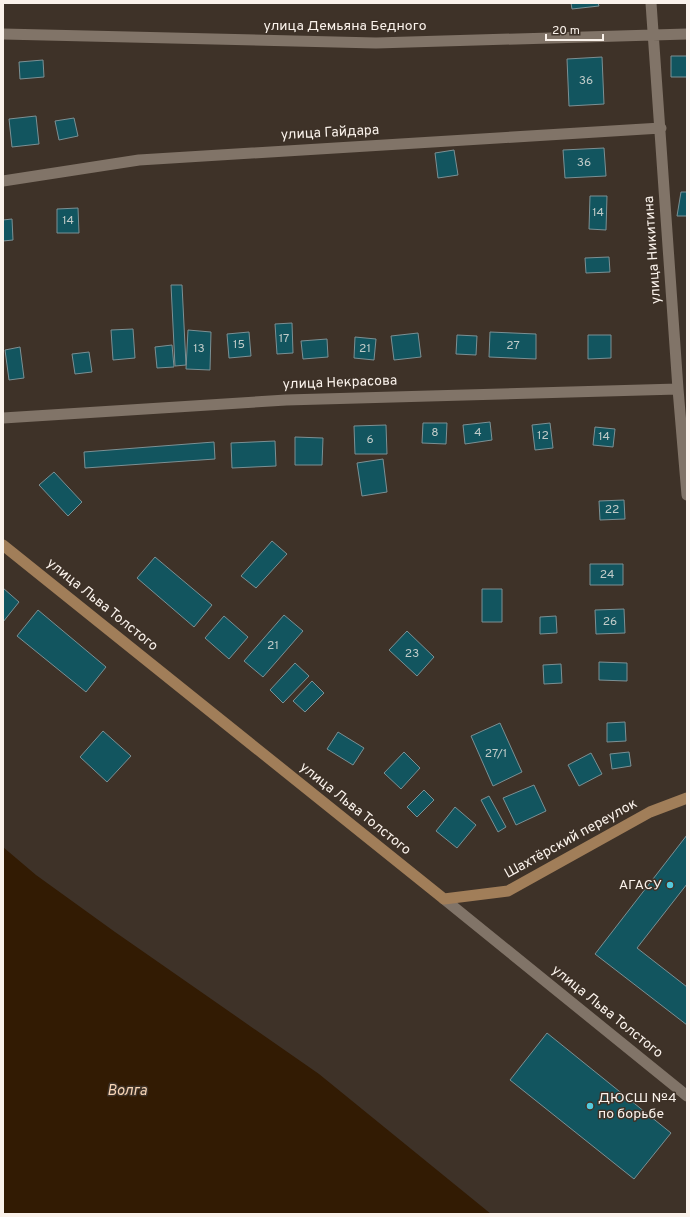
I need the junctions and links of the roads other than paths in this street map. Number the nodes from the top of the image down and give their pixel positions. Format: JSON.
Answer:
{"nodes":[{"id":1,"x":651,"y":3,"type":"edge"},
{"id":2,"x":3,"y":34,"type":"edge"},
{"id":3,"x":687,"y":34,"type":"edge"},
{"id":4,"x":654,"y":35,"type":"junction"},
{"id":5,"x":660,"y":128,"type":"junction"},
{"id":6,"x":3,"y":181,"type":"edge"},
{"id":7,"x":678,"y":390,"type":"junction"},
{"id":8,"x":3,"y":418,"type":"edge"},
{"id":9,"x":687,"y":495,"type":"edge"},
{"id":10,"x":3,"y":545,"type":"edge"},
{"id":11,"x":687,"y":798,"type":"edge"},
{"id":12,"x":444,"y":899,"type":"junction"},
{"id":13,"x":687,"y":1096,"type":"edge"}],
"edges":[{"from":1,"to":4,"type":"street","name":"улица Никитина"},
{"from":2,"to":4,"type":"street","name":"улица Демьяна Бедного"},
{"from":3,"to":4,"type":"street","name":"улица Демьяна Бедного"},
{"from":4,"to":5,"type":"street","name":"улица Никитина"},
{"from":5,"to":6,"type":"street","name":"улица Гайдара"},
{"from":5,"to":7,"type":"street","name":"улица Никитина"},
{"from":7,"to":8,"type":"street","name":"улица Некрасова"},
{"from":7,"to":9,"type":"street","name":"улица Никитина"},
{"from":10,"to":12,"type":"main road","name":"улица Льва Толстого"},
{"from":11,"to":12,"type":"main road","name":"Шахтёрский переулок"},
{"from":12,"to":13,"type":"street","name":"улица Льва Толстого"}]}
